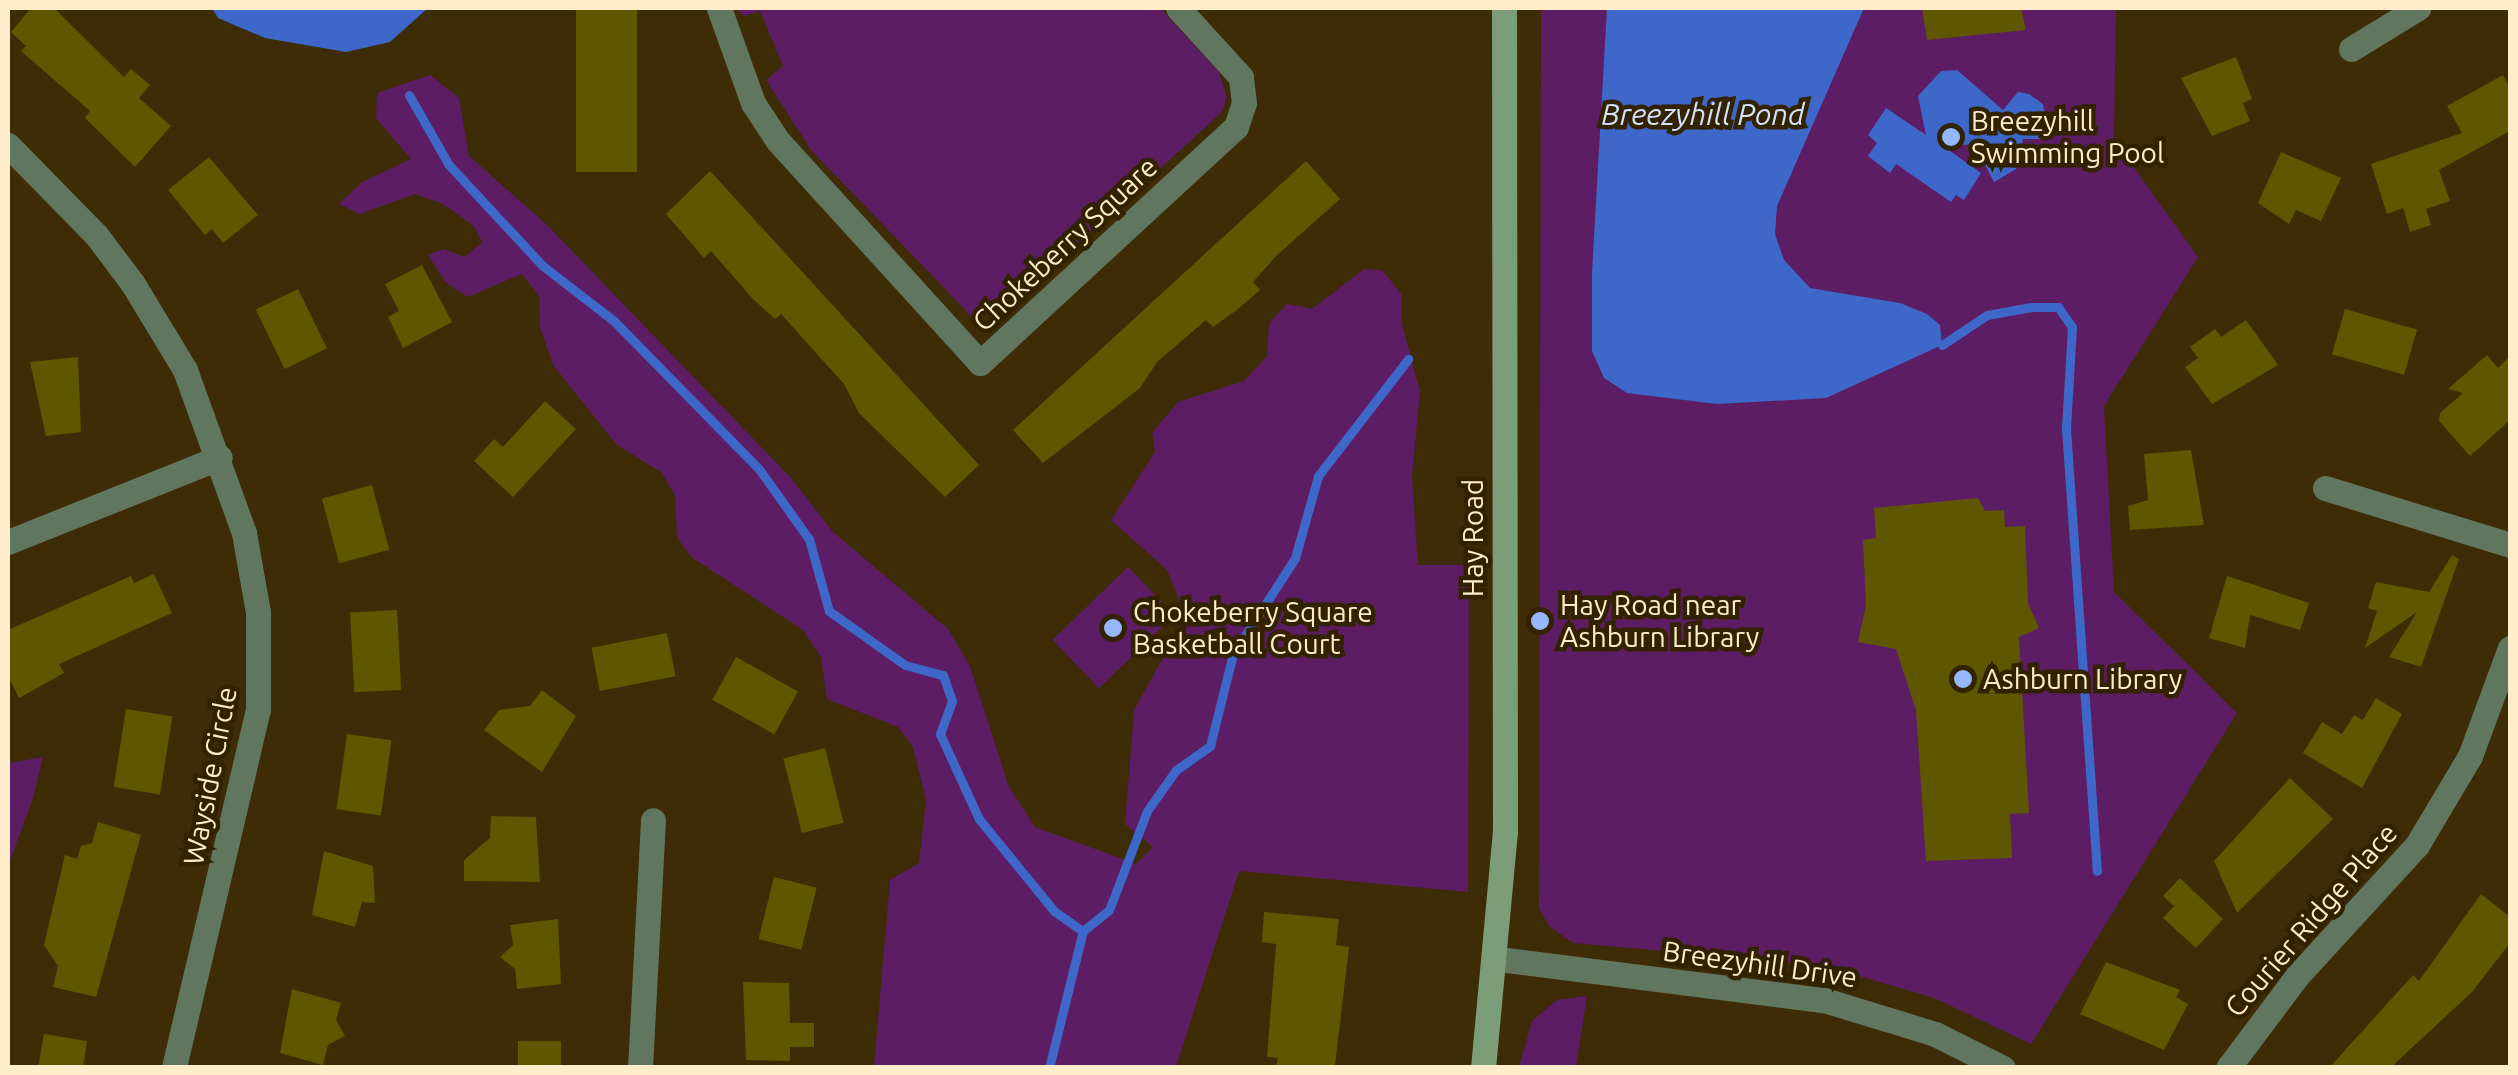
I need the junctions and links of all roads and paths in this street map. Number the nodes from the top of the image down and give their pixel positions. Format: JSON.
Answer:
{"nodes":[{"id":1,"x":719,"y":8,"type":"edge"},
{"id":2,"x":1178,"y":8,"type":"edge"},
{"id":3,"x":1504,"y":8,"type":"edge"},
{"id":4,"x":2418,"y":8,"type":"edge"},
{"id":5,"x":2351,"y":48,"type":"dead end"},
{"id":6,"x":8,"y":144,"type":"edge"},
{"id":7,"x":220,"y":456,"type":"junction"},
{"id":8,"x":2325,"y":488,"type":"dead end"},
{"id":9,"x":8,"y":542,"type":"edge"},
{"id":10,"x":2510,"y":545,"type":"edge"},
{"id":11,"x":2510,"y":648,"type":"edge"},
{"id":12,"x":653,"y":820,"type":"dead end"},
{"id":13,"x":1498,"y":960,"type":"junction"},
{"id":14,"x":174,"y":1068,"type":"edge"},
{"id":15,"x":640,"y":1068,"type":"edge"},
{"id":16,"x":1483,"y":1068,"type":"edge"},
{"id":17,"x":2004,"y":1068,"type":"edge"},
{"id":18,"x":2228,"y":1068,"type":"edge"}],
"edges":[{"from":1,"to":2,"type":"street","name":"Chokeberry Square"},
{"from":3,"to":13,"type":"street","name":"Hay Road"},
{"from":4,"to":5,"type":"street"},
{"from":6,"to":7,"type":"street","name":"Wayside Circle"},
{"from":7,"to":9,"type":"street"},
{"from":7,"to":14,"type":"street","name":"Wayside Circle"},
{"from":8,"to":10,"type":"street"},
{"from":11,"to":18,"type":"street","name":"Courier Ridge Place"},
{"from":12,"to":15,"type":"street"},
{"from":13,"to":16,"type":"street","name":"Hay Road"},
{"from":13,"to":17,"type":"street","name":"Breezyhill Drive"}]}
